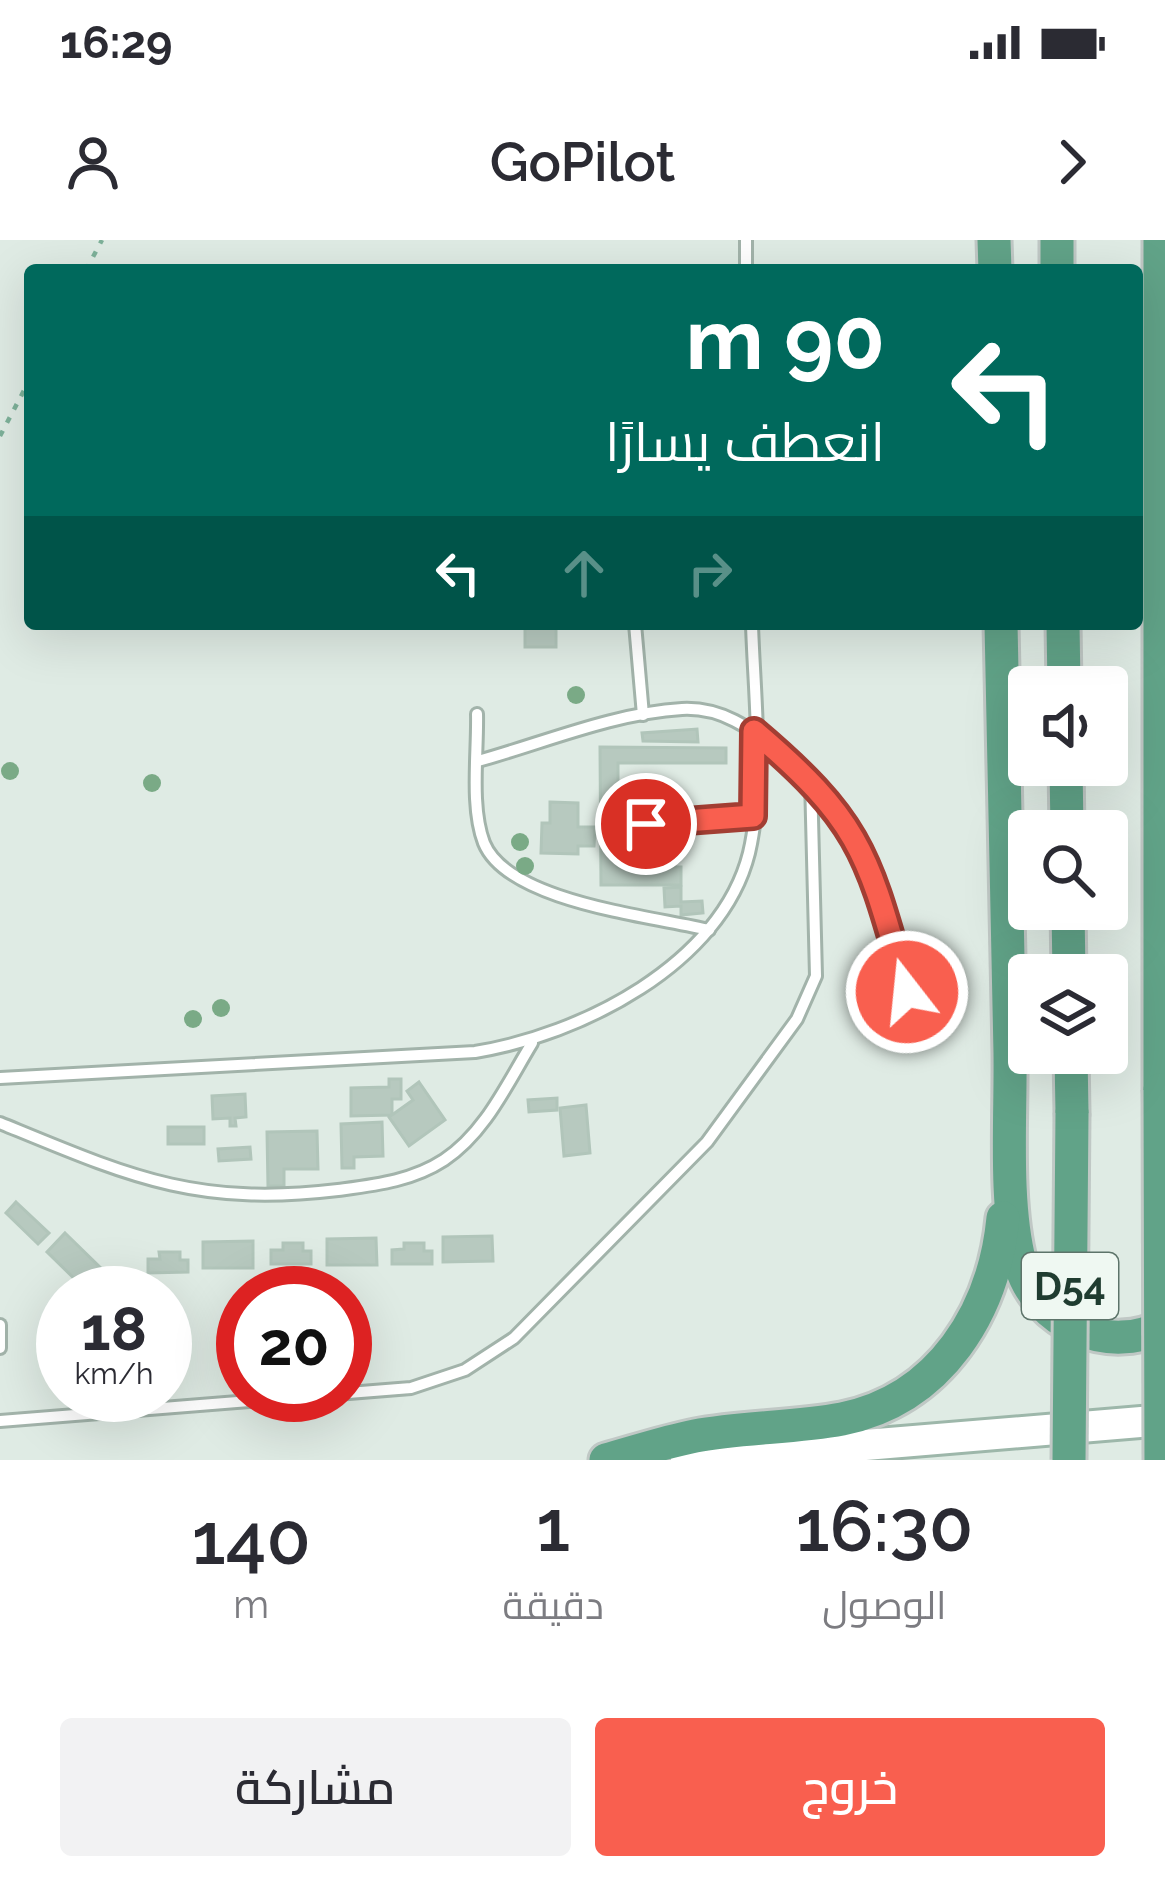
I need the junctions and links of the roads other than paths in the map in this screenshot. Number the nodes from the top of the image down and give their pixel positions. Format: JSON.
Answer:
{"nodes":[{"id":1,"x":1160,"y":240,"type":"edge"},
{"id":2,"x":636,"y":630,"type":"edge"},
{"id":3,"x":752,"y":630,"type":"edge"},
{"id":4,"x":1001,"y":630,"type":"edge"},
{"id":5,"x":1064,"y":630,"type":"edge"},
{"id":6,"x":1064,"y":666,"type":"edge"},
{"id":7,"x":477,"y":714,"type":"dead end"},
{"id":8,"x":643,"y":715,"type":"junction"},
{"id":9,"x":754,"y":731,"type":"junction"},
{"id":10,"x":478,"y":761,"type":"junction"},
{"id":11,"x":811,"y":779,"type":"junction"},
{"id":12,"x":753,"y":816,"type":"junction"},
{"id":13,"x":646,"y":824,"type":"dead end"},
{"id":14,"x":709,"y":930,"type":"junction"},
{"id":15,"x":919,"y":1032,"type":"dead end"},
{"id":16,"x":532,"y":1043,"type":"junction"},
{"id":17,"x":1071,"y":1074,"type":"edge"},
{"id":18,"x":0,"y":1078,"type":"edge"},
{"id":19,"x":0,"y":1124,"type":"edge"},
{"id":20,"x":1011,"y":1132,"type":"junction"},
{"id":21,"x":0,"y":1325,"type":"edge"},
{"id":22,"x":1165,"y":1325,"type":"edge"},
{"id":23,"x":0,"y":1348,"type":"edge"},
{"id":24,"x":0,"y":1420,"type":"edge"},
{"id":25,"x":1165,"y":1420,"type":"edge"},
{"id":26,"x":606,"y":1460,"type":"edge"},
{"id":27,"x":686,"y":1460,"type":"edge"},
{"id":28,"x":1069,"y":1460,"type":"edge"},
{"id":29,"x":1161,"y":1460,"type":"edge"}],
"edges":[{"from":1,"to":29,"type":"main road","number":"D54","bridge":true},
{"from":2,"to":8,"type":"lane"},
{"from":3,"to":9,"type":"lane"},
{"from":4,"to":20,"type":"main road"},
{"from":5,"to":6,"type":"main road"},
{"from":7,"to":10,"type":"lane"},
{"from":8,"to":9,"type":"lane"},
{"from":8,"to":10,"type":"lane"},
{"from":9,"to":11,"type":"lane"},
{"from":9,"to":12,"type":"lane"},
{"from":10,"to":14,"type":"lane"},
{"from":11,"to":15,"type":"lane"},
{"from":11,"to":24,"type":"lane"},
{"from":12,"to":13,"type":"lane"},
{"from":12,"to":14,"type":"lane"},
{"from":14,"to":16,"type":"lane"},
{"from":16,"to":18,"type":"lane"},
{"from":16,"to":19,"type":"lane"},
{"from":17,"to":28,"type":"main road","number":"D54","bridge":true},
{"from":20,"to":22,"type":"main road"},
{"from":20,"to":26,"type":"main road"},
{"from":21,"to":23,"type":"lane"},
{"from":25,"to":27,"type":"main road"}]}
